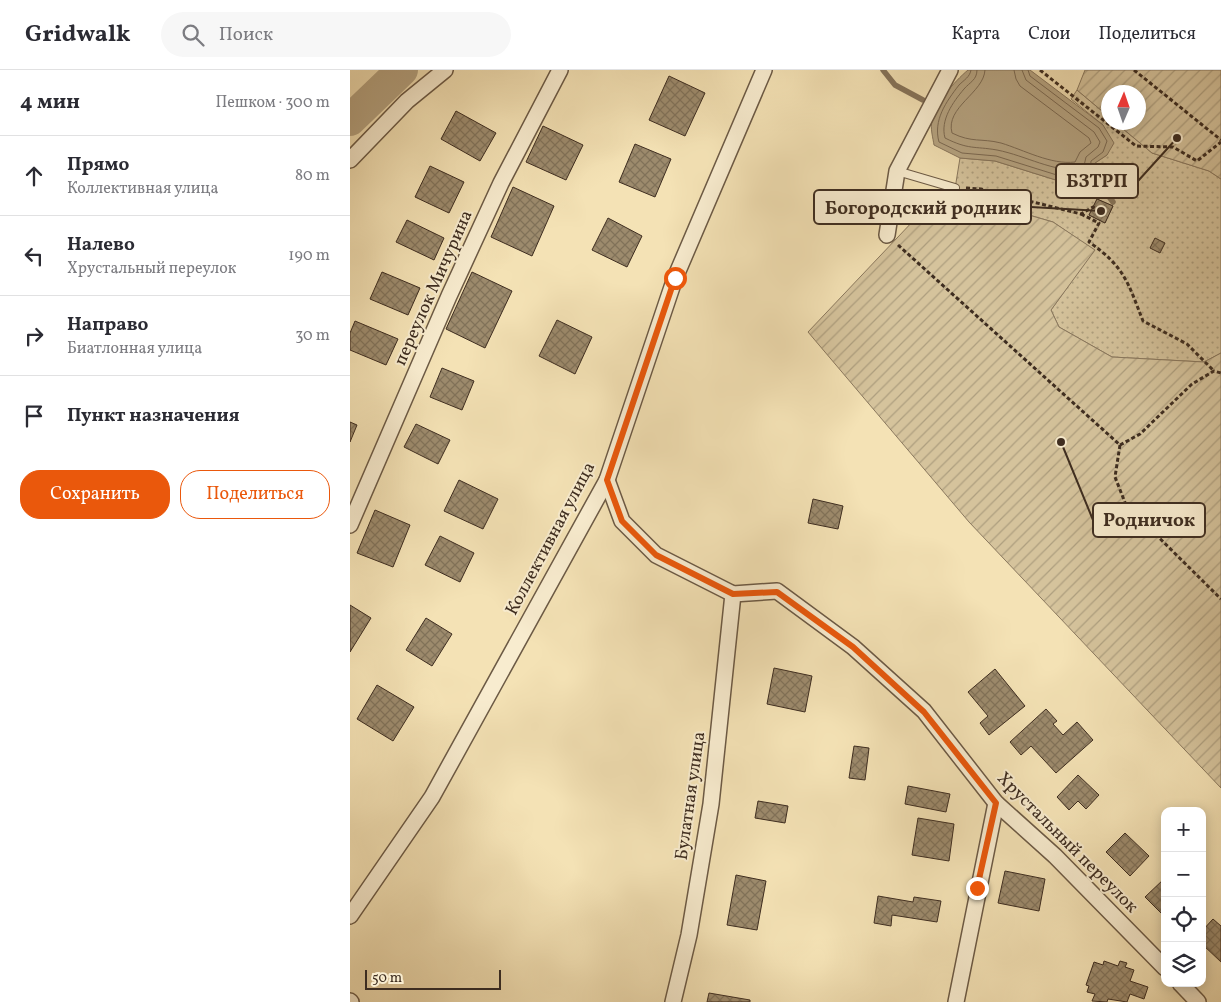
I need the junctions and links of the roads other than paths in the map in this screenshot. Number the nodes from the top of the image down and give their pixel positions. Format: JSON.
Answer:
{"nodes":[{"id":1,"x":445,"y":70,"type":"edge"},
{"id":2,"x":560,"y":70,"type":"edge"},
{"id":3,"x":764,"y":70,"type":"edge"},
{"id":4,"x":950,"y":70,"type":"edge"},
{"id":5,"x":350,"y":160,"type":"edge"},
{"id":6,"x":897,"y":171,"type":"junction"},
{"id":7,"x":955,"y":188,"type":"road end"},
{"id":8,"x":887,"y":235,"type":"road end"},
{"id":9,"x":607,"y":480,"type":"junction"},
{"id":10,"x":350,"y":525,"type":"edge"},
{"id":11,"x":733,"y":594,"type":"junction"},
{"id":12,"x":996,"y":803,"type":"junction"},
{"id":13,"x":350,"y":916,"type":"edge"},
{"id":14,"x":1161,"y":964,"type":"edge"},
{"id":15,"x":1184,"y":987,"type":"edge"},
{"id":16,"x":674,"y":1002,"type":"edge"},
{"id":17,"x":956,"y":1002,"type":"edge"},
{"id":18,"x":1198,"y":1002,"type":"edge"}],
"edges":[{"from":1,"to":5,"type":"street"},
{"from":2,"to":10,"type":"street","name":"переулок Мичурина"},
{"from":3,"to":9,"type":"street","name":"Коллективная улица"},
{"from":4,"to":6,"type":"street"},
{"from":6,"to":7,"type":"lane"},
{"from":6,"to":8,"type":"street"},
{"from":9,"to":11,"type":"street","name":"Хрустальный переулок"},
{"from":9,"to":13,"type":"street","name":"Коллективная улица"},
{"from":11,"to":12,"type":"street","name":"Хрустальный переулок"},
{"from":11,"to":16,"type":"street","name":"Булатная улица"},
{"from":12,"to":14,"type":"street","name":"Хрустальный переулок"},
{"from":12,"to":17,"type":"street"},
{"from":15,"to":18,"type":"street"}]}
